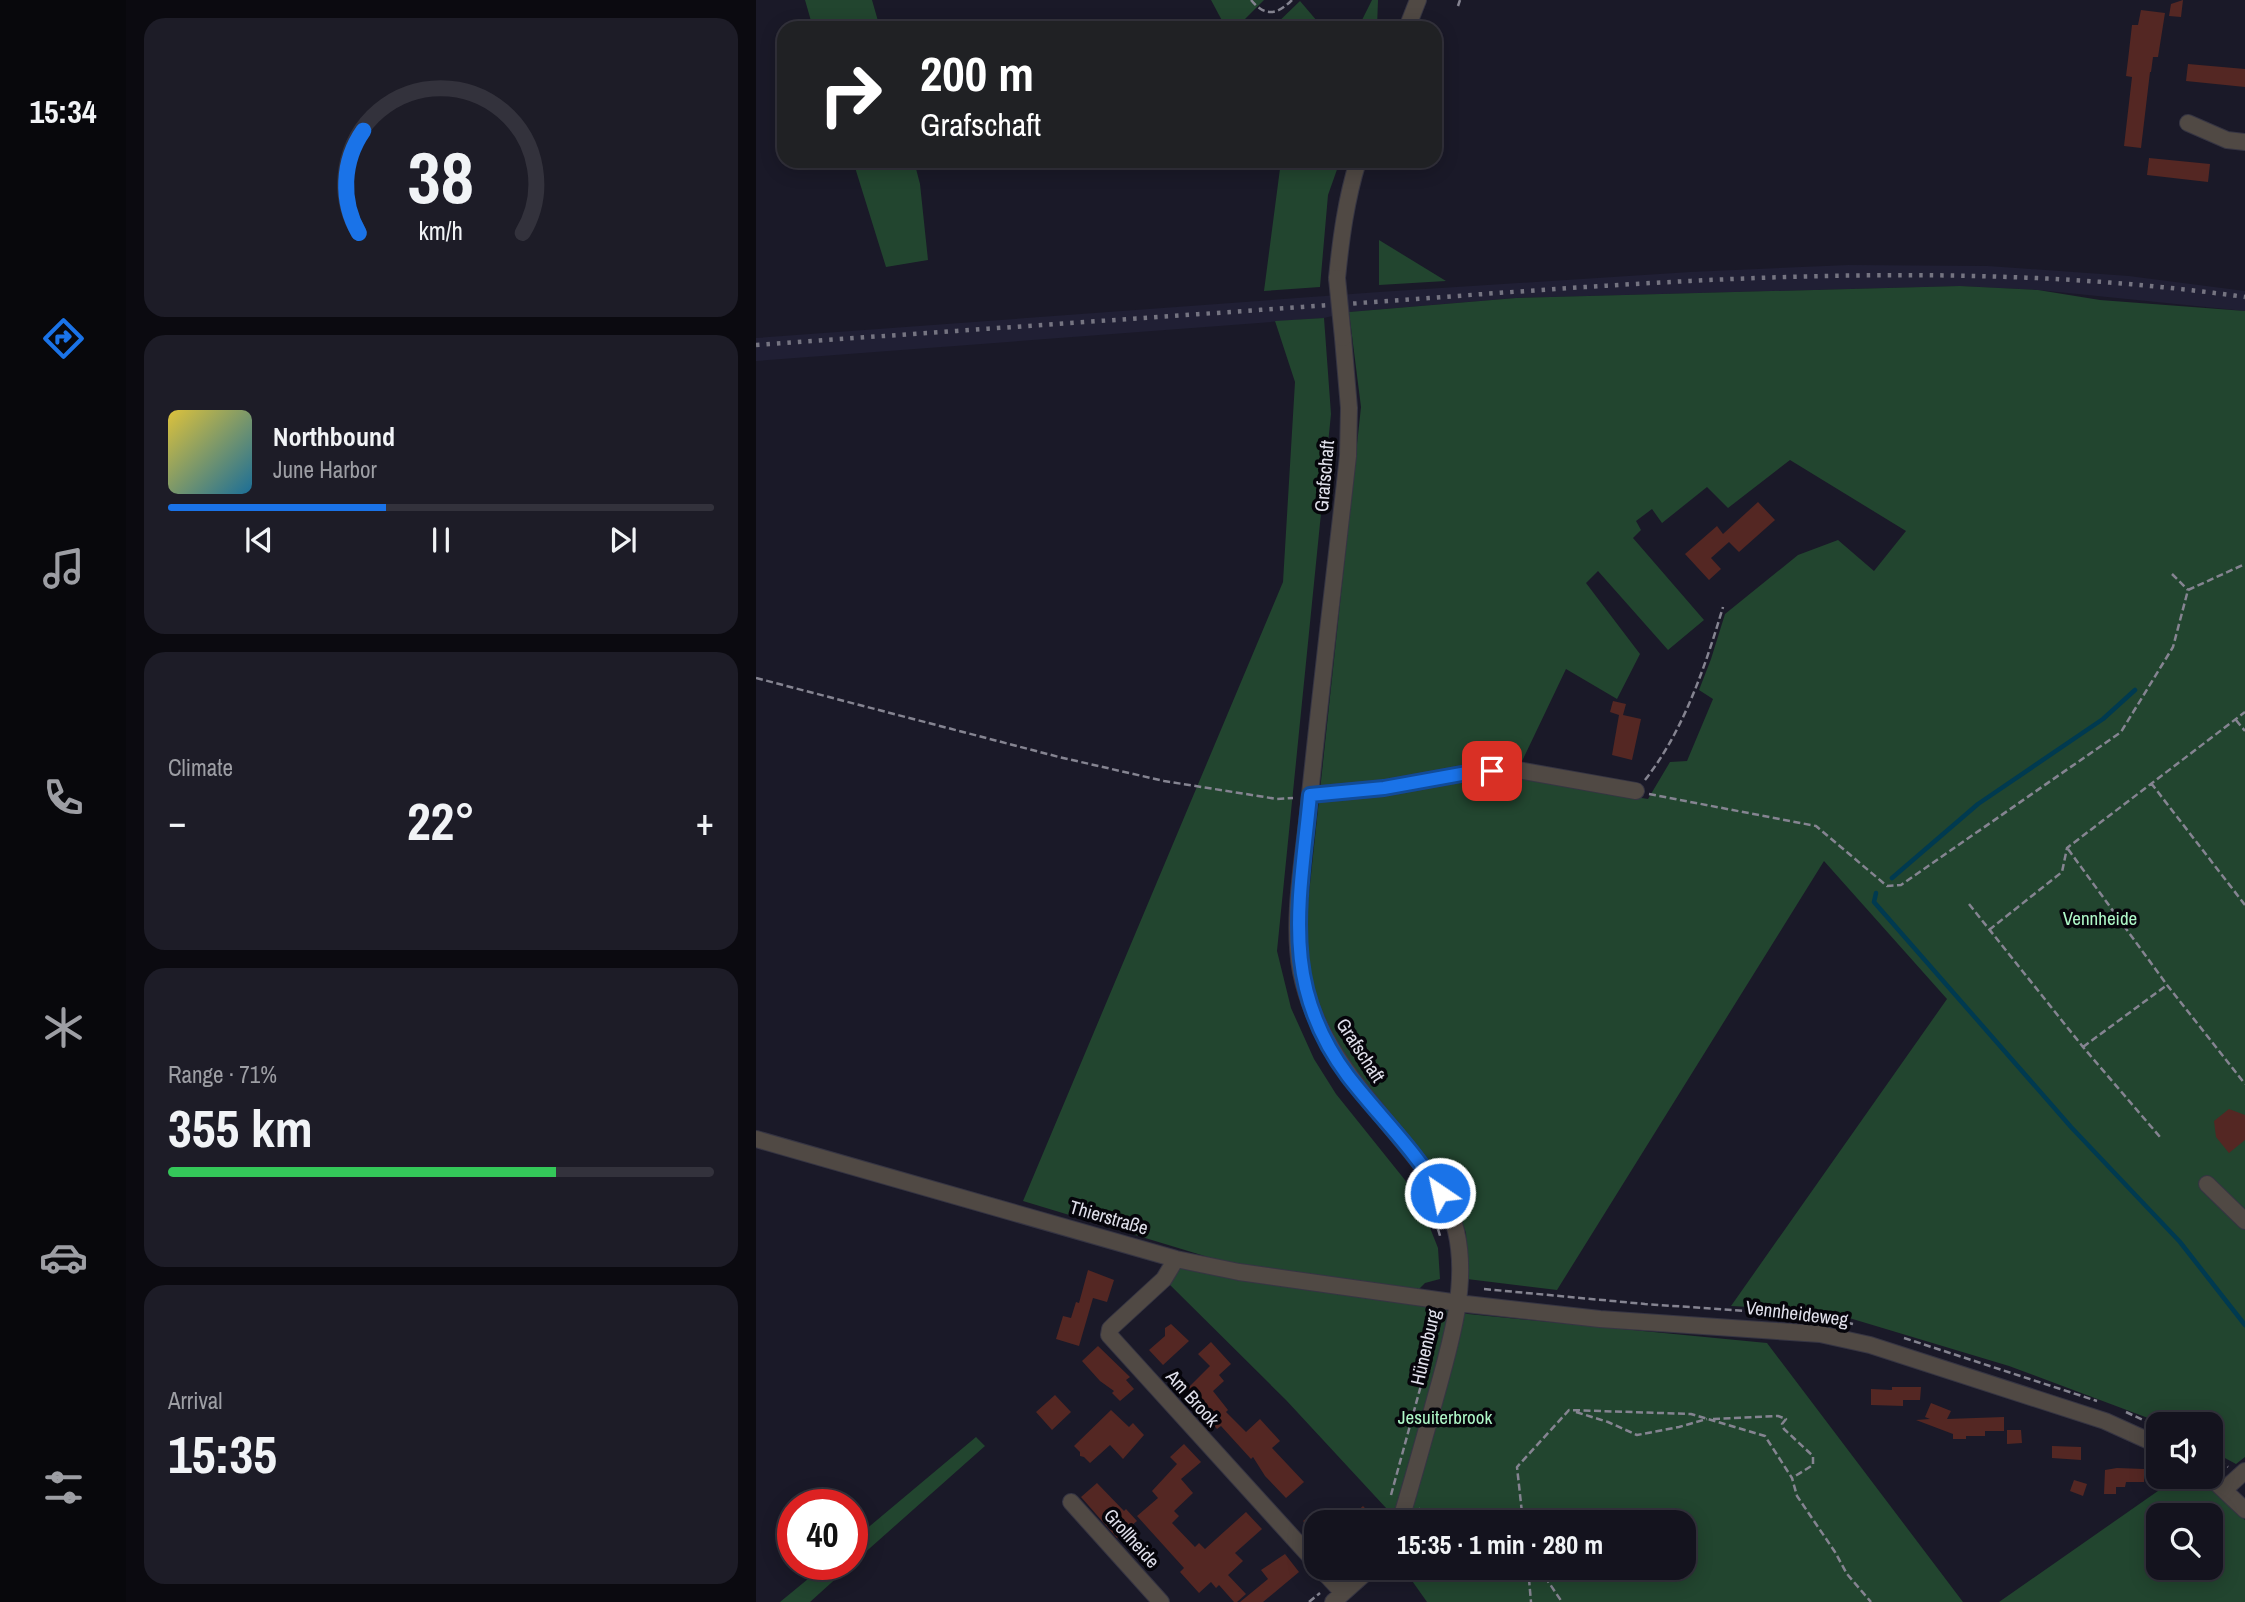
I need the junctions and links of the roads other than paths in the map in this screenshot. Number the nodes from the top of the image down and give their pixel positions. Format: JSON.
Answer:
{"nodes":[{"id":1,"x":1418,"y":0,"type":"edge"},
{"id":2,"x":1410,"y":21,"type":"edge"},
{"id":3,"x":2188,"y":123,"type":"dead end"},
{"id":4,"x":2245,"y":142,"type":"edge"},
{"id":5,"x":1355,"y":168,"type":"edge"},
{"id":6,"x":1636,"y":791,"type":"road end"},
{"id":7,"x":1310,"y":795,"type":"junction"},
{"id":8,"x":756,"y":1139,"type":"edge"},
{"id":9,"x":2207,"y":1184,"type":"dead end"},
{"id":10,"x":2245,"y":1221,"type":"edge"},
{"id":11,"x":1176,"y":1259,"type":"junction"},
{"id":12,"x":1457,"y":1303,"type":"junction"},
{"id":13,"x":2146,"y":1440,"type":"edge"},
{"id":14,"x":2245,"y":1471,"type":"edge"},
{"id":15,"x":2225,"y":1489,"type":"joint"},
{"id":16,"x":1071,"y":1502,"type":"dead end"},
{"id":17,"x":1399,"y":1510,"type":"edge"},
{"id":18,"x":2245,"y":1510,"type":"edge"},
{"id":19,"x":1304,"y":1550,"type":"edge"},
{"id":20,"x":1327,"y":1580,"type":"edge"},
{"id":21,"x":1357,"y":1580,"type":"edge"},
{"id":22,"x":1338,"y":1597,"type":"edge"},
{"id":23,"x":1161,"y":1602,"type":"edge"}],
"edges":[{"from":1,"to":2,"type":"street"},
{"from":3,"to":4,"type":"street"},
{"from":5,"to":7,"type":"street","name":"Grafschaft","bridge":true},
{"from":6,"to":7,"type":"street"},
{"from":7,"to":12,"type":"street","name":"Grafschaft"},
{"from":8,"to":11,"type":"street","name":"Thierstraße"},
{"from":9,"to":10,"type":"street"},
{"from":11,"to":12,"type":"street","name":"Thierstraße"},
{"from":11,"to":19,"type":"street","name":"Am Brook"},
{"from":12,"to":13,"type":"street","name":"Vennheideweg"},
{"from":12,"to":17,"type":"street","name":"Hünenburg"},
{"from":14,"to":15,"type":"street"},
{"from":15,"to":18,"type":"street"},
{"from":16,"to":23,"type":"street","name":"Grollheide"},
{"from":20,"to":22,"type":"street"},
{"from":21,"to":22,"type":"street"}]}
